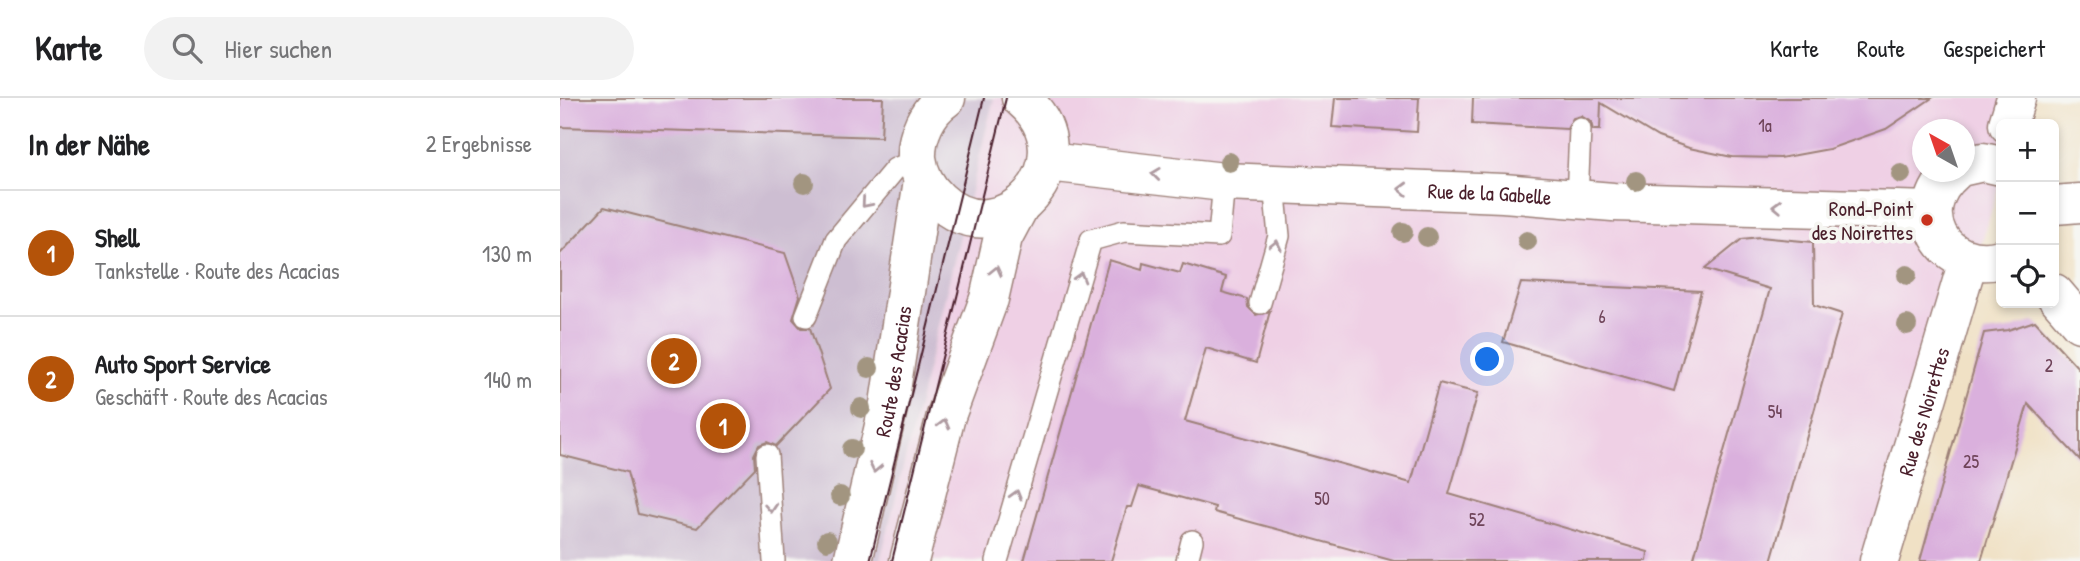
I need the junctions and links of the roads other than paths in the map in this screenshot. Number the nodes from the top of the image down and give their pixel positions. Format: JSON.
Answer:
{"nodes":[{"id":1,"x":2016,"y":98,"type":"edge"},
{"id":2,"x":942,"y":99,"type":"edge"},
{"id":3,"x":2010,"y":119,"type":"edge"},
{"id":4,"x":1039,"y":121,"type":"edge"},
{"id":5,"x":1580,"y":130,"type":"dead end"},
{"id":6,"x":920,"y":170,"type":"junction"},
{"id":7,"x":1224,"y":182,"type":"junction"},
{"id":8,"x":1944,"y":182,"type":"edge"},
{"id":9,"x":1274,"y":184,"type":"junction"},
{"id":10,"x":1577,"y":200,"type":"junction"},
{"id":11,"x":2080,"y":203,"type":"edge"},
{"id":12,"x":2059,"y":205,"type":"edge"},
{"id":13,"x":1019,"y":207,"type":"junction"},
{"id":14,"x":1932,"y":211,"type":"junction"},
{"id":15,"x":1985,"y":260,"type":"edge"},
{"id":16,"x":2059,"y":299,"type":"edge"},
{"id":17,"x":1260,"y":303,"type":"dead end"},
{"id":18,"x":806,"y":316,"type":"dead end"},
{"id":19,"x":2080,"y":323,"type":"edge"},
{"id":20,"x":767,"y":455,"type":"dead end"},
{"id":21,"x":774,"y":561,"type":"edge"},
{"id":22,"x":852,"y":561,"type":"edge"},
{"id":23,"x":909,"y":561,"type":"edge"},
{"id":24,"x":997,"y":561,"type":"edge"},
{"id":25,"x":1879,"y":561,"type":"edge"}],
"edges":[{"from":1,"to":3,"type":"street"},
{"from":2,"to":6,"type":"street","name":"Route des Acacias"},
{"from":7,"to":4,"type":"street","name":"Rue de la Gabelle","one_way":true},
{"from":4,"to":13,"type":"street"},
{"from":5,"to":10,"type":"lane"},
{"from":6,"to":13,"type":"street"},
{"from":6,"to":18,"type":"lane","one_way":true},
{"from":6,"to":22,"type":"street","name":"Route des Acacias","one_way":true},
{"from":7,"to":9,"type":"street","name":"Rue de la Gabelle"},
{"from":24,"to":7,"type":"lane","one_way":true},
{"from":8,"to":14,"type":"street"},
{"from":10,"to":9,"type":"street","name":"Rue de la Gabelle","one_way":true},
{"from":17,"to":9,"type":"lane","one_way":true},
{"from":14,"to":10,"type":"street","name":"Rue de la Gabelle","one_way":true},
{"from":11,"to":12,"type":"street"},
{"from":23,"to":13,"type":"street","one_way":true},
{"from":14,"to":15,"type":"street"},
{"from":15,"to":25,"type":"street","name":"Rue des Noirettes"},
{"from":16,"to":19,"type":"street"},
{"from":20,"to":21,"type":"lane","one_way":true}]}
